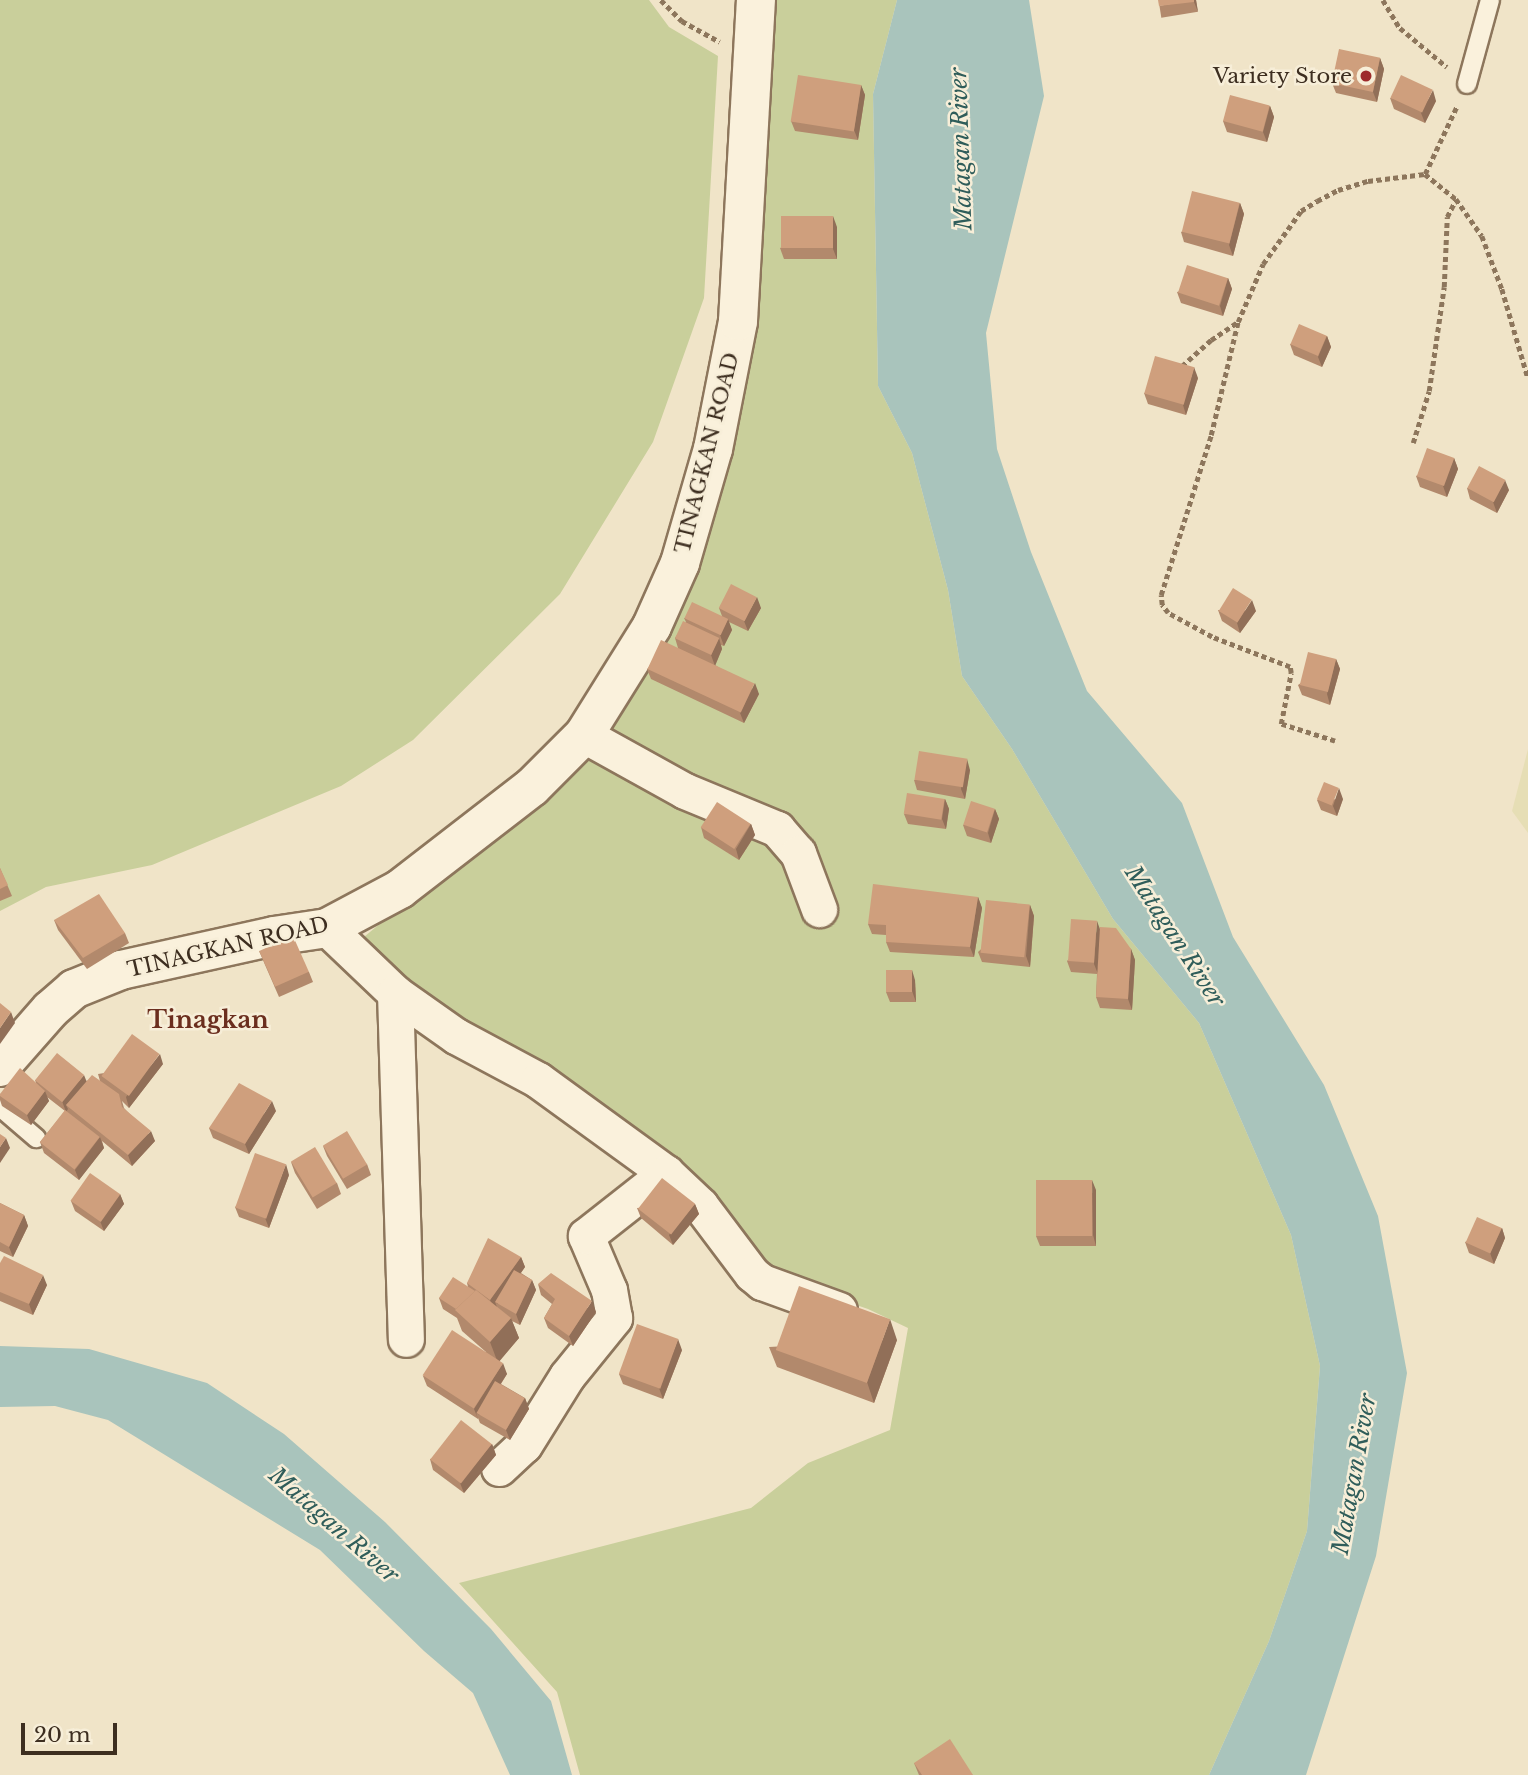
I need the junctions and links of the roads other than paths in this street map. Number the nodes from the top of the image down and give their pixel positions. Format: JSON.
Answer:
{"nodes":[{"id":1,"x":756,"y":0,"type":"edge"},
{"id":2,"x":1490,"y":0,"type":"edge"},
{"id":3,"x":1467,"y":84,"type":"road end"},
{"id":4,"x":584,"y":735,"type":"junction"},
{"id":5,"x":819,"y":909,"type":"dead end"},
{"id":6,"x":327,"y":928,"type":"junction"},
{"id":7,"x":395,"y":993,"type":"junction"},
{"id":8,"x":0,"y":1067,"type":"edge"},
{"id":9,"x":0,"y":1107,"type":"edge"},
{"id":10,"x":36,"y":1138,"type":"dead end"},
{"id":11,"x":666,"y":1173,"type":"junction"},
{"id":12,"x":853,"y":1314,"type":"edge"},
{"id":13,"x":406,"y":1339,"type":"dead end"},
{"id":14,"x":499,"y":1468,"type":"dead end"}],
"edges":[{"from":1,"to":4,"type":"street","name":"TINAGKAN ROAD"},
{"from":2,"to":3,"type":"lane"},
{"from":4,"to":5,"type":"street"},
{"from":4,"to":6,"type":"street","name":"TINAGKAN ROAD"},
{"from":6,"to":7,"type":"street"},
{"from":6,"to":8,"type":"street","name":"TINAGKAN ROAD"},
{"from":7,"to":11,"type":"street"},
{"from":7,"to":13,"type":"street"},
{"from":9,"to":10,"type":"lane"},
{"from":11,"to":12,"type":"street"},
{"from":11,"to":14,"type":"street"}]}
